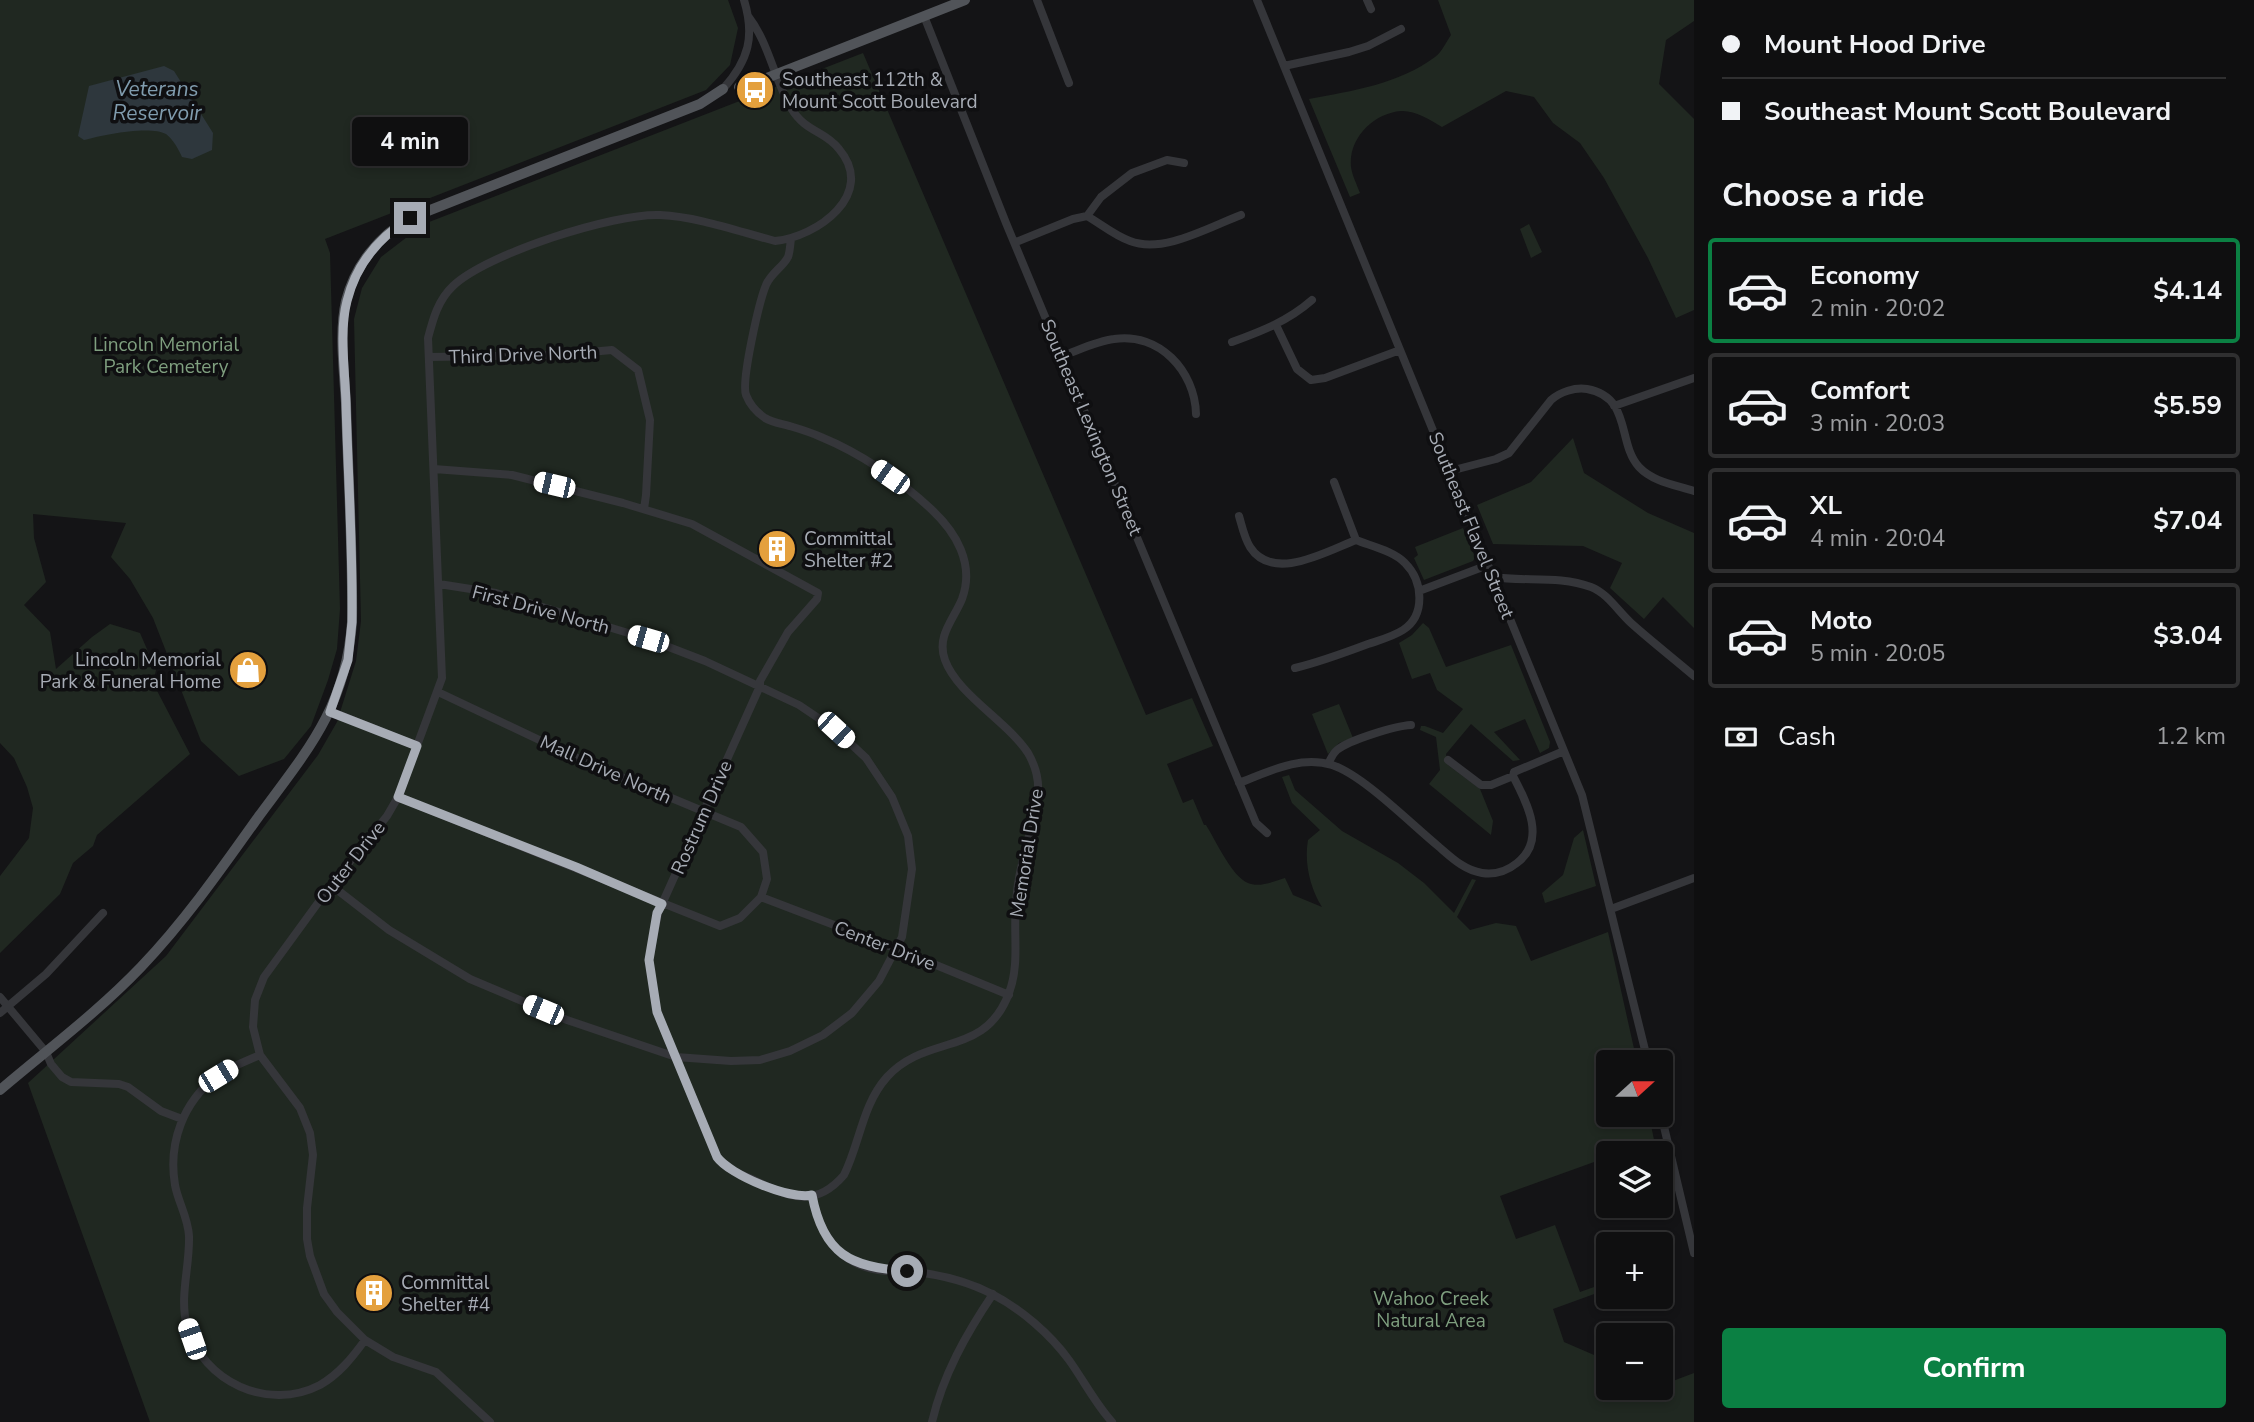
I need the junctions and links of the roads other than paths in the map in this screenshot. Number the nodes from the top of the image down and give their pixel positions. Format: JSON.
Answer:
{"nodes":[{"id":1,"x":744,"y":0,"type":"edge"},
{"id":2,"x":965,"y":0,"type":"edge"},
{"id":3,"x":1037,"y":0,"type":"edge"},
{"id":4,"x":1257,"y":0,"type":"edge"},
{"id":5,"x":748,"y":16,"type":"junction"},
{"id":6,"x":924,"y":16,"type":"junction"},
{"id":7,"x":1401,"y":29,"type":"dead end"},
{"id":8,"x":1284,"y":66,"type":"junction"},
{"id":9,"x":775,"y":75,"type":"junction"},
{"id":10,"x":1069,"y":83,"type":"dead end"},
{"id":11,"x":739,"y":87,"type":"joint"},
{"id":12,"x":723,"y":89,"type":"junction"},
{"id":13,"x":1184,"y":163,"type":"dead end"},
{"id":14,"x":1241,"y":215,"type":"dead end"},
{"id":15,"x":1087,"y":216,"type":"junction"},
{"id":16,"x":791,"y":239,"type":"junction"},
{"id":17,"x":1016,"y":242,"type":"junction"},
{"id":18,"x":1312,"y":300,"type":"dead end"},
{"id":19,"x":1276,"y":325,"type":"junction"},
{"id":20,"x":1232,"y":342,"type":"dead end"},
{"id":21,"x":1400,"y":349,"type":"junction"},
{"id":22,"x":1062,"y":356,"type":"junction"},
{"id":23,"x":429,"y":357,"type":"junction"},
{"id":24,"x":1694,"y":378,"type":"edge"},
{"id":25,"x":1614,"y":406,"type":"junction"},
{"id":26,"x":1196,"y":414,"type":"dead end"},
{"id":27,"x":434,"y":469,"type":"junction"},
{"id":28,"x":1450,"y":471,"type":"junction"},
{"id":29,"x":1334,"y":482,"type":"dead end"},
{"id":30,"x":1694,"y":491,"type":"edge"},
{"id":31,"x":644,"y":509,"type":"junction"},
{"id":32,"x":1239,"y":516,"type":"dead end"},
{"id":33,"x":1356,"y":540,"type":"junction"},
{"id":34,"x":1488,"y":565,"type":"junction"},
{"id":35,"x":1493,"y":577,"type":"junction"},
{"id":36,"x":439,"y":584,"type":"junction"},
{"id":37,"x":1419,"y":591,"type":"junction"},
{"id":38,"x":1295,"y":668,"type":"dead end"},
{"id":39,"x":1694,"y":676,"type":"edge"},
{"id":40,"x":760,"y":686,"type":"junction"},
{"id":41,"x":438,"y":692,"type":"junction"},
{"id":42,"x":330,"y":712,"type":"junction"},
{"id":43,"x":1411,"y":725,"type":"dead end"},
{"id":44,"x":417,"y":746,"type":"junction"},
{"id":45,"x":1564,"y":751,"type":"junction"},
{"id":46,"x":1448,"y":760,"type":"dead end"},
{"id":47,"x":1328,"y":764,"type":"junction"},
{"id":48,"x":1513,"y":776,"type":"junction"},
{"id":49,"x":1239,"y":783,"type":"junction"},
{"id":50,"x":398,"y":797,"type":"junction"},
{"id":51,"x":704,"y":811,"type":"junction"},
{"id":52,"x":1267,"y":833,"type":"dead end"},
{"id":53,"x":1694,"y":878,"type":"edge"},
{"id":54,"x":331,"y":885,"type":"junction"},
{"id":55,"x":761,"y":897,"type":"junction"},
{"id":56,"x":662,"y":904,"type":"junction"},
{"id":57,"x":1611,"y":909,"type":"junction"},
{"id":58,"x":103,"y":913,"type":"dead end"},
{"id":59,"x":897,"y":949,"type":"junction"},
{"id":60,"x":1009,"y":995,"type":"junction"},
{"id":61,"x":0,"y":997,"type":"edge"},
{"id":62,"x":8,"y":1006,"type":"junction"},
{"id":63,"x":0,"y":1013,"type":"edge"},
{"id":64,"x":1645,"y":1050,"type":"edge"},
{"id":65,"x":46,"y":1052,"type":"junction"},
{"id":66,"x":260,"y":1055,"type":"junction"},
{"id":67,"x":676,"y":1057,"type":"junction"},
{"id":68,"x":0,"y":1090,"type":"edge"},
{"id":69,"x":182,"y":1119,"type":"junction"},
{"id":70,"x":1664,"y":1127,"type":"edge"},
{"id":71,"x":812,"y":1195,"type":"junction"},
{"id":72,"x":1694,"y":1253,"type":"edge"},
{"id":73,"x":993,"y":1294,"type":"junction"},
{"id":74,"x":365,"y":1340,"type":"junction"},
{"id":75,"x":490,"y":1422,"type":"edge"},
{"id":76,"x":932,"y":1422,"type":"edge"},
{"id":77,"x":1112,"y":1422,"type":"edge"}],
"edges":[{"from":1,"to":5,"type":"street"},
{"from":2,"to":6,"type":"main road"},
{"from":3,"to":10,"type":"street"},
{"from":4,"to":8,"type":"street","name":"Southeast Flavel Street"},
{"from":5,"to":9,"type":"street"},
{"from":5,"to":12,"type":"street"},
{"from":6,"to":9,"type":"main road"},
{"from":6,"to":17,"type":"street","name":"Southeast Lexington Street"},
{"from":7,"to":8,"type":"street"},
{"from":8,"to":21,"type":"street","name":"Southeast Flavel Street"},
{"from":9,"to":11,"type":"main road"},
{"from":9,"to":16,"type":"street"},
{"from":11,"to":12,"type":"street"},
{"from":12,"to":42,"type":"main road"},
{"from":13,"to":15,"type":"street"},
{"from":14,"to":15,"type":"street"},
{"from":15,"to":17,"type":"street"},
{"from":16,"to":23,"type":"street","name":"Outer Drive"},
{"from":16,"to":60,"type":"street","name":"Memorial Drive"},
{"from":17,"to":22,"type":"street","name":"Southeast Lexington Street"},
{"from":18,"to":19,"type":"street"},
{"from":19,"to":20,"type":"street"},
{"from":19,"to":21,"type":"street"},
{"from":21,"to":28,"type":"street","name":"Southeast Flavel Street"},
{"from":22,"to":26,"type":"street"},
{"from":22,"to":49,"type":"street","name":"Southeast Lexington Street"},
{"from":23,"to":27,"type":"street","name":"Outer Drive"},
{"from":23,"to":31,"type":"street","name":"Third Drive North"},
{"from":24,"to":25,"type":"street"},
{"from":25,"to":28,"type":"street"},
{"from":25,"to":30,"type":"street"},
{"from":27,"to":31,"type":"street"},
{"from":27,"to":36,"type":"street","name":"Outer Drive"},
{"from":28,"to":34,"type":"street","name":"Southeast Flavel Street"},
{"from":29,"to":33,"type":"street"},
{"from":31,"to":40,"type":"street","name":"Rostrum Drive"},
{"from":32,"to":33,"type":"street"},
{"from":33,"to":37,"type":"street"},
{"from":34,"to":35,"type":"street","name":"Southeast Flavel Street"},
{"from":34,"to":37,"type":"street"},
{"from":35,"to":39,"type":"street"},
{"from":35,"to":45,"type":"street","name":"Southeast Flavel Street"},
{"from":36,"to":40,"type":"street","name":"First Drive North"},
{"from":36,"to":41,"type":"street","name":"Outer Drive"},
{"from":37,"to":38,"type":"street"},
{"from":40,"to":51,"type":"street","name":"Rostrum Drive"},
{"from":40,"to":59,"type":"street","name":"First Drive North"},
{"from":41,"to":44,"type":"street","name":"Outer Drive"},
{"from":41,"to":51,"type":"street","name":"Mall Drive North"},
{"from":42,"to":44,"type":"street"},
{"from":42,"to":65,"type":"main road"},
{"from":43,"to":47,"type":"street"},
{"from":44,"to":50,"type":"street","name":"Outer Drive"},
{"from":45,"to":48,"type":"street"},
{"from":45,"to":57,"type":"street","name":"Southeast Flavel Street"},
{"from":46,"to":48,"type":"street"},
{"from":47,"to":48,"type":"street"},
{"from":47,"to":49,"type":"street"},
{"from":49,"to":52,"type":"street","name":"Southeast Lexington Street"},
{"from":50,"to":54,"type":"street","name":"Outer Drive"},
{"from":50,"to":56,"type":"street"},
{"from":51,"to":55,"type":"street","name":"Mall Drive North"},
{"from":51,"to":56,"type":"street","name":"Rostrum Drive"},
{"from":53,"to":57,"type":"street"},
{"from":54,"to":66,"type":"street","name":"Outer Drive"},
{"from":54,"to":67,"type":"street","name":"First Drive North"},
{"from":55,"to":56,"type":"street"},
{"from":55,"to":59,"type":"street","name":"Center Drive"},
{"from":56,"to":67,"type":"street","name":"Rostrum Drive"},
{"from":57,"to":64,"type":"street","name":"Southeast Flavel Street"},
{"from":58,"to":62,"type":"street"},
{"from":59,"to":60,"type":"street","name":"Center Drive"},
{"from":59,"to":67,"type":"street","name":"First Drive North"},
{"from":60,"to":71,"type":"street","name":"Memorial Drive"},
{"from":61,"to":62,"type":"street"},
{"from":62,"to":63,"type":"street"},
{"from":62,"to":65,"type":"street"},
{"from":65,"to":68,"type":"main road"},
{"from":65,"to":69,"type":"street"},
{"from":66,"to":69,"type":"street"},
{"from":66,"to":74,"type":"street"},
{"from":67,"to":71,"type":"street"},
{"from":69,"to":74,"type":"street"},
{"from":70,"to":72,"type":"street"},
{"from":71,"to":73,"type":"street"},
{"from":73,"to":76,"type":"street"},
{"from":73,"to":77,"type":"street"},
{"from":74,"to":75,"type":"street"}]}
